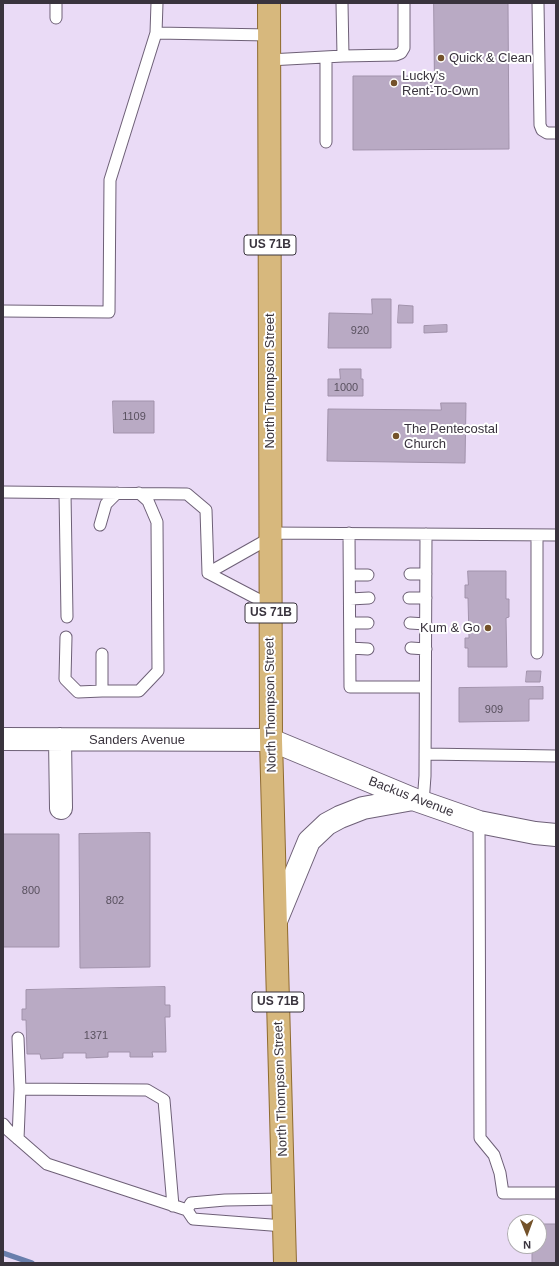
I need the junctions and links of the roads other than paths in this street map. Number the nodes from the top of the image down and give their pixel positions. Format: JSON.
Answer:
{"nodes":[{"id":1,"x":56,"y":3,"type":"edge"},
{"id":2,"x":157,"y":3,"type":"edge"},
{"id":3,"x":269,"y":3,"type":"edge"},
{"id":4,"x":342,"y":3,"type":"edge"},
{"id":5,"x":404,"y":3,"type":"edge"},
{"id":6,"x":538,"y":3,"type":"edge"},
{"id":7,"x":56,"y":18,"type":"dead end"},
{"id":8,"x":156,"y":33,"type":"junction"},
{"id":9,"x":269,"y":35,"type":"junction"},
{"id":10,"x":343,"y":56,"type":"junction"},
{"id":11,"x":326,"y":57,"type":"junction"},
{"id":12,"x":269,"y":60,"type":"junction"},
{"id":13,"x":556,"y":133,"type":"edge"},
{"id":14,"x":326,"y":142,"type":"dead end"},
{"id":15,"x":3,"y":311,"type":"edge"},
{"id":16,"x":3,"y":492,"type":"edge"},
{"id":17,"x":65,"y":493,"type":"junction"},
{"id":18,"x":117,"y":493,"type":"junction"},
{"id":19,"x":139,"y":493,"type":"junction"},
{"id":20,"x":100,"y":525,"type":"dead end"},
{"id":21,"x":349,"y":533,"type":"junction"},
{"id":22,"x":426,"y":534,"type":"junction"},
{"id":23,"x":270,"y":535,"type":"junction"},
{"id":24,"x":537,"y":535,"type":"junction"},
{"id":25,"x":556,"y":535,"type":"edge"},
{"id":26,"x":208,"y":573,"type":"junction"},
{"id":27,"x":410,"y":574,"type":"dead end"},
{"id":28,"x":426,"y":574,"type":"junction"},
{"id":29,"x":350,"y":575,"type":"junction"},
{"id":30,"x":368,"y":575,"type":"dead end"},
{"id":31,"x":369,"y":598,"type":"dead end"},
{"id":32,"x":409,"y":598,"type":"dead end"},
{"id":33,"x":426,"y":598,"type":"junction"},
{"id":34,"x":350,"y":599,"type":"junction"},
{"id":35,"x":271,"y":606,"type":"junction"},
{"id":36,"x":66,"y":617,"type":"dead end"},
{"id":37,"x":350,"y":623,"type":"junction"},
{"id":38,"x":368,"y":623,"type":"dead end"},
{"id":39,"x":410,"y":623,"type":"dead end"},
{"id":40,"x":426,"y":624,"type":"junction"},
{"id":41,"x":66,"y":638,"type":"dead end"},
{"id":42,"x":350,"y":648,"type":"junction"},
{"id":43,"x":411,"y":648,"type":"dead end"},
{"id":44,"x":368,"y":649,"type":"dead end"},
{"id":45,"x":426,"y":649,"type":"junction"},
{"id":46,"x":537,"y":653,"type":"dead end"},
{"id":47,"x":102,"y":654,"type":"dead end"},
{"id":48,"x":425,"y":687,"type":"junction"},
{"id":49,"x":102,"y":691,"type":"junction"},
{"id":50,"x":3,"y":739,"type":"edge"},
{"id":51,"x":60,"y":739,"type":"junction"},
{"id":52,"x":271,"y":740,"type":"junction"},
{"id":53,"x":425,"y":754,"type":"junction"},
{"id":54,"x":556,"y":756,"type":"edge"},
{"id":55,"x":418,"y":801,"type":"junction"},
{"id":56,"x":61,"y":808,"type":"dead end"},
{"id":57,"x":479,"y":822,"type":"junction"},
{"id":58,"x":556,"y":835,"type":"edge"},
{"id":59,"x":276,"y":922,"type":"junction"},
{"id":60,"x":18,"y":1038,"type":"dead end"},
{"id":61,"x":20,"y":1089,"type":"junction"},
{"id":62,"x":3,"y":1124,"type":"edge"},
{"id":63,"x":18,"y":1139,"type":"junction"},
{"id":64,"x":556,"y":1193,"type":"edge"},
{"id":65,"x":284,"y":1200,"type":"junction"},
{"id":66,"x":172,"y":1206,"type":"junction"},
{"id":67,"x":187,"y":1210,"type":"junction"},
{"id":68,"x":284,"y":1226,"type":"junction"},
{"id":69,"x":285,"y":1263,"type":"edge"}],
"edges":[{"from":1,"to":7,"type":"lane"},
{"from":2,"to":8,"type":"lane"},
{"from":3,"to":9,"type":"main road","name":"North Thompson Street","number":"US 71B"},
{"from":4,"to":10,"type":"lane"},
{"from":5,"to":10,"type":"lane"},
{"from":6,"to":13,"type":"lane"},
{"from":8,"to":9,"type":"lane"},
{"from":8,"to":15,"type":"lane"},
{"from":9,"to":12,"type":"main road","name":"North Thompson Street","number":"US 71B"},
{"from":10,"to":11,"type":"lane"},
{"from":11,"to":12,"type":"lane"},
{"from":11,"to":14,"type":"lane"},
{"from":12,"to":23,"type":"main road","name":"North Thompson Street","number":"US 71B"},
{"from":16,"to":17,"type":"lane"},
{"from":17,"to":18,"type":"lane"},
{"from":17,"to":36,"type":"lane"},
{"from":18,"to":19,"type":"lane"},
{"from":18,"to":20,"type":"lane"},
{"from":19,"to":26,"type":"lane"},
{"from":19,"to":49,"type":"lane"},
{"from":21,"to":22,"type":"lane"},
{"from":21,"to":23,"type":"lane"},
{"from":21,"to":29,"type":"lane"},
{"from":22,"to":24,"type":"lane"},
{"from":22,"to":28,"type":"lane"},
{"from":23,"to":26,"type":"lane"},
{"from":23,"to":35,"type":"main road","name":"North Thompson Street","number":"US 71B"},
{"from":24,"to":25,"type":"lane"},
{"from":24,"to":46,"type":"lane"},
{"from":26,"to":35,"type":"lane"},
{"from":27,"to":28,"type":"lane"},
{"from":28,"to":33,"type":"lane"},
{"from":29,"to":30,"type":"lane"},
{"from":29,"to":34,"type":"lane"},
{"from":31,"to":34,"type":"lane"},
{"from":32,"to":33,"type":"lane"},
{"from":33,"to":40,"type":"lane"},
{"from":34,"to":37,"type":"lane"},
{"from":35,"to":52,"type":"main road","name":"North Thompson Street","number":"US 71B"},
{"from":37,"to":38,"type":"lane"},
{"from":37,"to":42,"type":"lane"},
{"from":39,"to":40,"type":"lane"},
{"from":40,"to":45,"type":"lane"},
{"from":41,"to":49,"type":"lane"},
{"from":42,"to":44,"type":"lane"},
{"from":42,"to":48,"type":"lane"},
{"from":43,"to":45,"type":"lane"},
{"from":45,"to":48,"type":"lane"},
{"from":47,"to":49,"type":"lane"},
{"from":48,"to":53,"type":"lane"},
{"from":50,"to":51,"type":"street","name":"Sanders Avenue"},
{"from":51,"to":52,"type":"street","name":"Sanders Avenue"},
{"from":51,"to":56,"type":"street"},
{"from":52,"to":55,"type":"street","name":"Backus Avenue"},
{"from":52,"to":59,"type":"main road","name":"North Thompson Street","number":"US 71B"},
{"from":53,"to":54,"type":"lane"},
{"from":53,"to":55,"type":"lane"},
{"from":55,"to":57,"type":"street","name":"Backus Avenue"},
{"from":55,"to":59,"type":"street"},
{"from":57,"to":58,"type":"street","name":"Backus Avenue"},
{"from":57,"to":64,"type":"lane"},
{"from":59,"to":65,"type":"main road","name":"North Thompson Street","number":"US 71B"},
{"from":60,"to":61,"type":"lane"},
{"from":61,"to":63,"type":"lane"},
{"from":61,"to":66,"type":"lane"},
{"from":62,"to":63,"type":"lane"},
{"from":63,"to":66,"type":"lane"},
{"from":65,"to":67,"type":"lane"},
{"from":65,"to":68,"type":"main road","name":"North Thompson Street","number":"US 71B"},
{"from":66,"to":67,"type":"lane"},
{"from":67,"to":68,"type":"lane"},
{"from":68,"to":69,"type":"main road","name":"North Thompson Street","number":"US 71B"}]}
